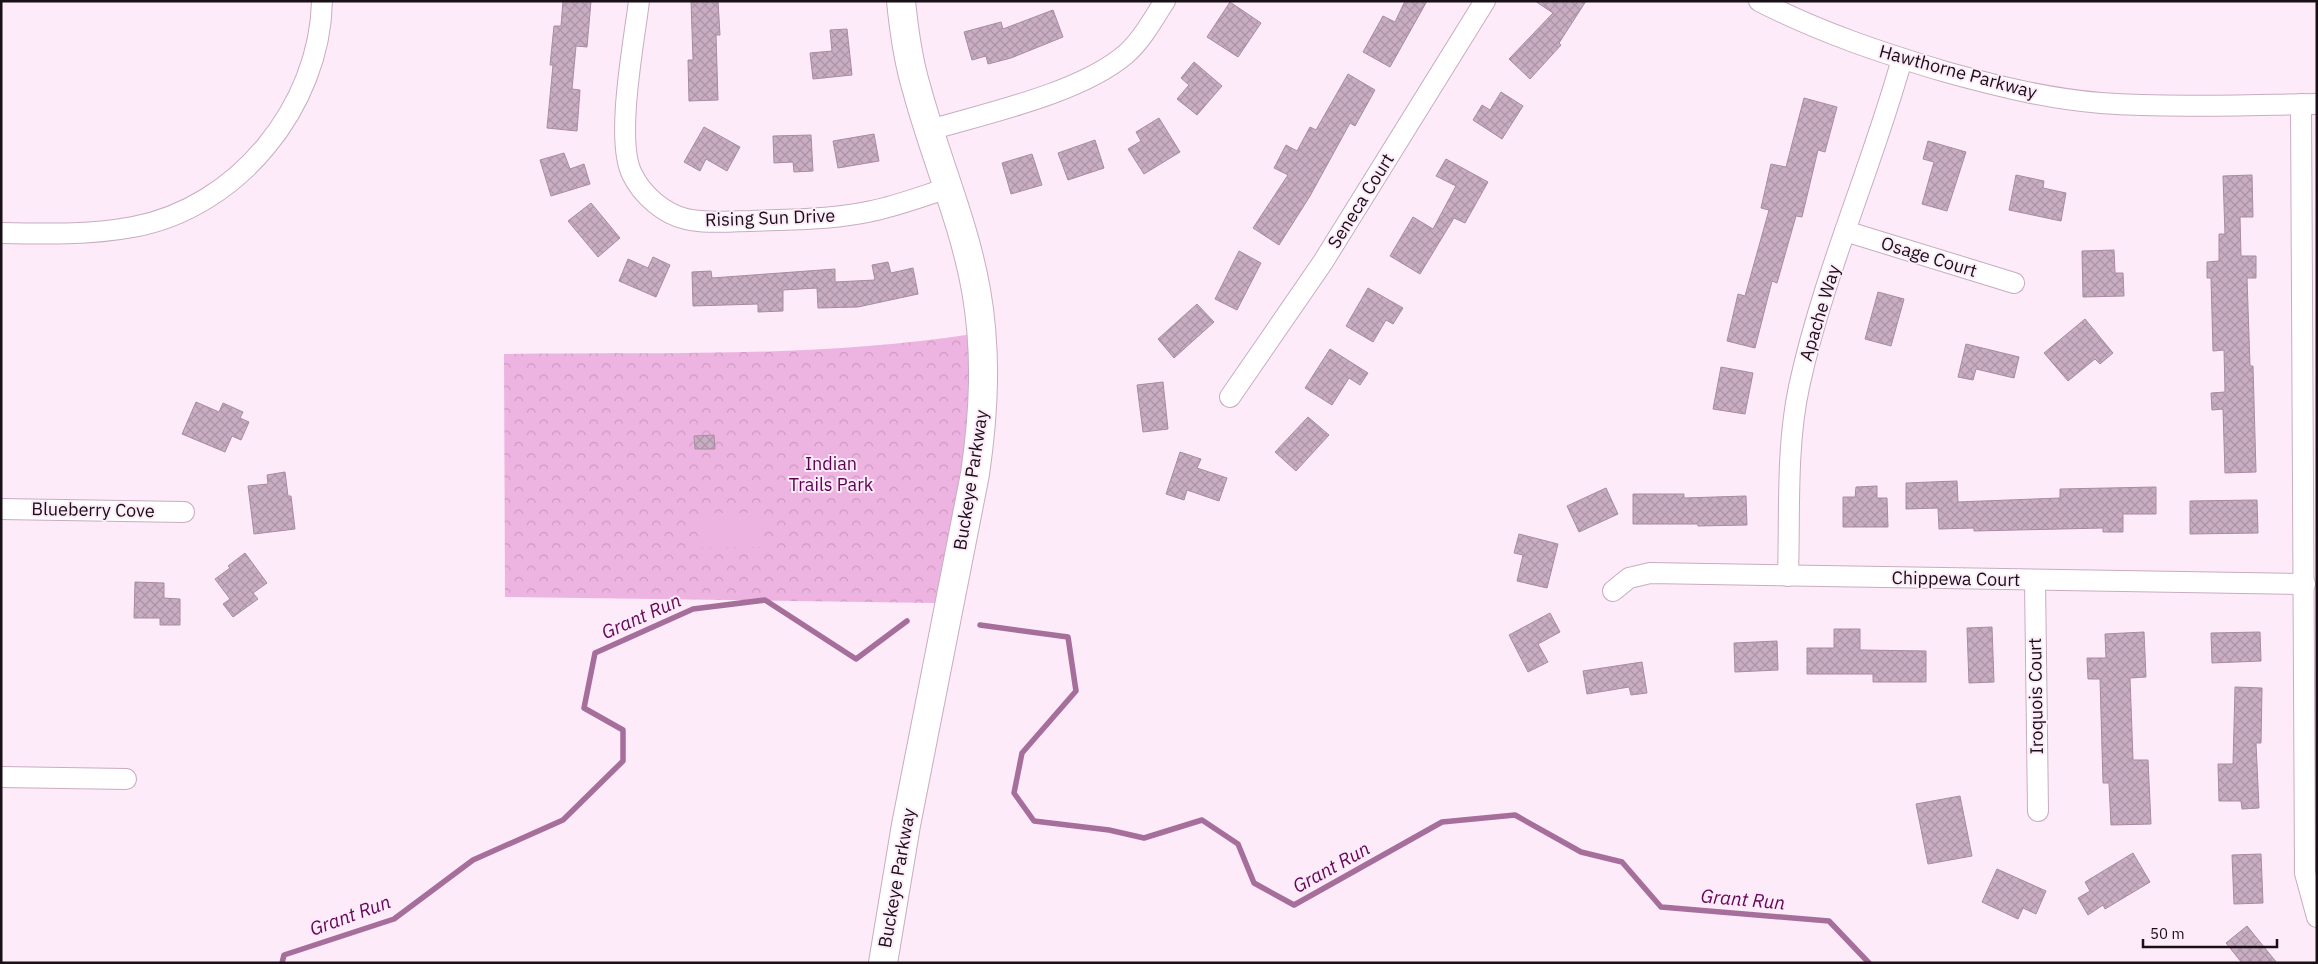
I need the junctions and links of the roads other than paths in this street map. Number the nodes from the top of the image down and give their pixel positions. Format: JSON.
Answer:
{"nodes":[{"id":1,"x":322,"y":1,"type":"edge"},
{"id":2,"x":639,"y":1,"type":"edge"},
{"id":3,"x":901,"y":1,"type":"edge"},
{"id":4,"x":1165,"y":1,"type":"edge"},
{"id":5,"x":1485,"y":1,"type":"edge"},
{"id":6,"x":1759,"y":1,"type":"edge"},
{"id":7,"x":1902,"y":59,"type":"junction"},
{"id":8,"x":2309,"y":104,"type":"edge"},
{"id":9,"x":930,"y":130,"type":"junction"},
{"id":10,"x":2309,"y":156,"type":"edge"},
{"id":11,"x":948,"y":188,"type":"junction"},
{"id":12,"x":1845,"y":231,"type":"junction"},
{"id":13,"x":1,"y":233,"type":"edge"},
{"id":14,"x":2014,"y":283,"type":"dead end"},
{"id":15,"x":1230,"y":397,"type":"dead end"},
{"id":16,"x":2310,"y":431,"type":"edge"},
{"id":17,"x":1,"y":509,"type":"edge"},
{"id":18,"x":184,"y":512,"type":"dead end"},
{"id":19,"x":1788,"y":576,"type":"junction"},
{"id":20,"x":2035,"y":580,"type":"junction"},
{"id":21,"x":2304,"y":584,"type":"junction"},
{"id":22,"x":1613,"y":592,"type":"dead end"},
{"id":23,"x":2311,"y":708,"type":"edge"},
{"id":24,"x":1,"y":777,"type":"edge"},
{"id":25,"x":126,"y":779,"type":"dead end"},
{"id":26,"x":2038,"y":811,"type":"dead end"},
{"id":27,"x":2317,"y":917,"type":"edge"},
{"id":28,"x":883,"y":963,"type":"edge"}],
"edges":[{"from":1,"to":13,"type":"street"},
{"from":2,"to":11,"type":"street","name":"Rising Sun Drive"},
{"from":3,"to":9,"type":"street","name":"Buckeye Parkway"},
{"from":4,"to":9,"type":"street"},
{"from":5,"to":15,"type":"street","name":"Seneca Court"},
{"from":6,"to":7,"type":"street","name":"Hawthorne Parkway"},
{"from":7,"to":8,"type":"street","name":"Hawthorne Parkway"},
{"from":7,"to":12,"type":"street","name":"Apache Way"},
{"from":8,"to":10,"type":"street"},
{"from":9,"to":11,"type":"street","name":"Buckeye Parkway"},
{"from":10,"to":16,"type":"street"},
{"from":11,"to":28,"type":"street","name":"Buckeye Parkway"},
{"from":12,"to":14,"type":"street","name":"Osage Court"},
{"from":12,"to":19,"type":"street","name":"Apache Way"},
{"from":16,"to":21,"type":"street"},
{"from":17,"to":18,"type":"street","name":"Blueberry Cove"},
{"from":19,"to":20,"type":"street","name":"Chippewa Court"},
{"from":19,"to":22,"type":"street","name":"Chippewa Court"},
{"from":20,"to":21,"type":"street","name":"Chippewa Court"},
{"from":20,"to":26,"type":"street","name":"Iroquois Court"},
{"from":21,"to":23,"type":"street"},
{"from":23,"to":27,"type":"street"},
{"from":24,"to":25,"type":"street"}]}
